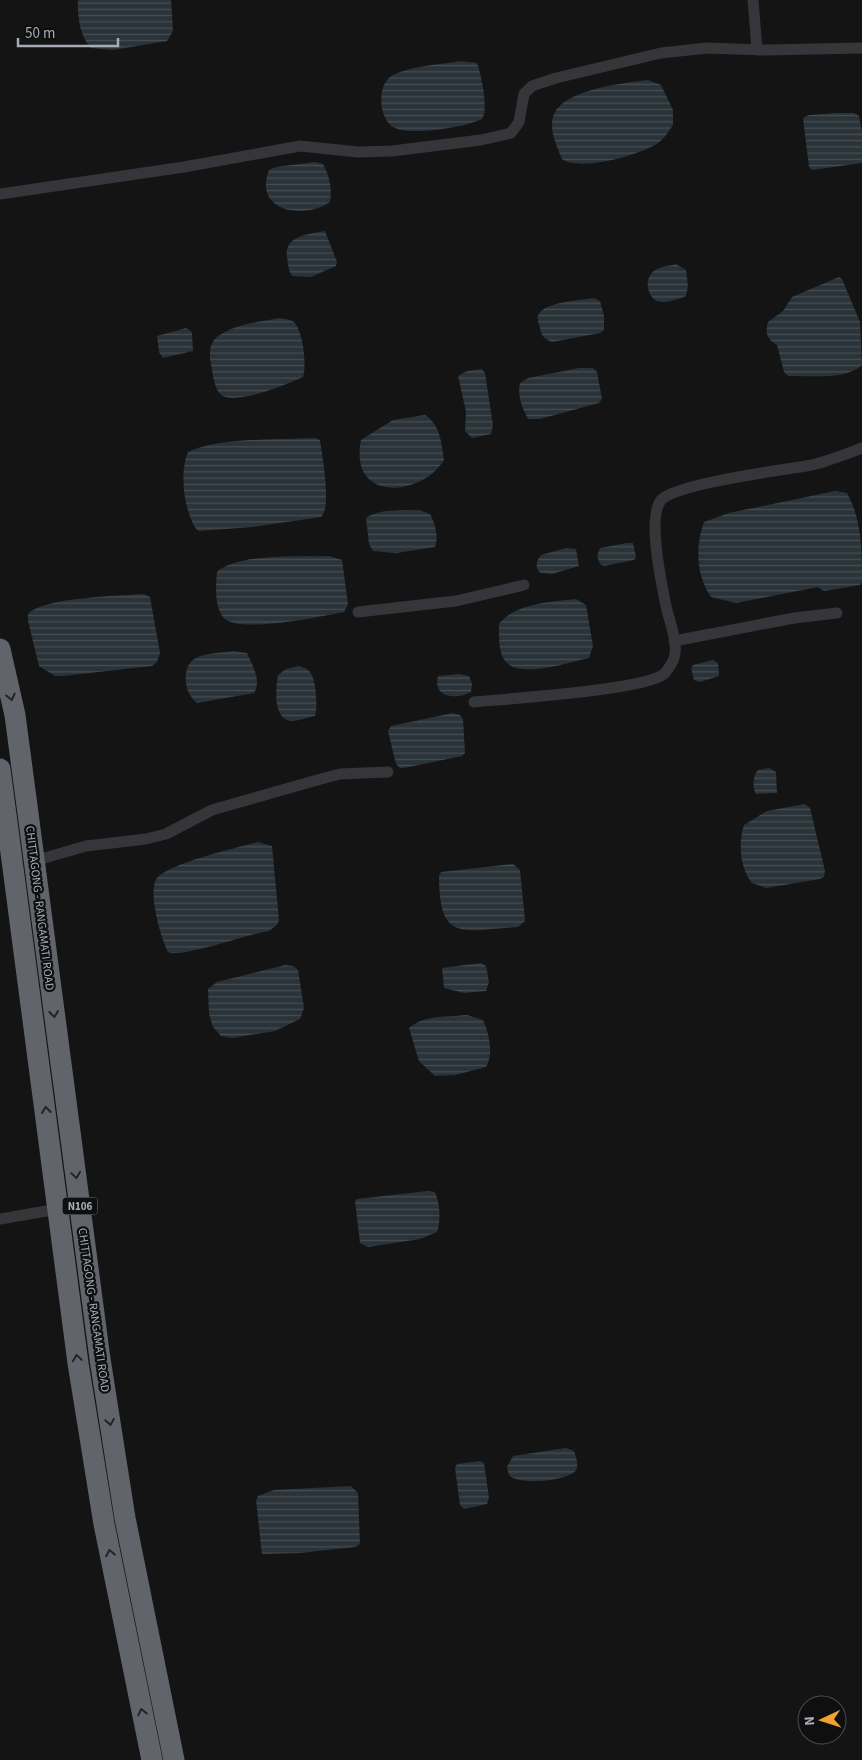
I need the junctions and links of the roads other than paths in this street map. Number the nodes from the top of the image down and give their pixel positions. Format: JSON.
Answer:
{"nodes":[{"id":1,"x":753,"y":0,"type":"edge"},
{"id":2,"x":862,"y":48,"type":"edge"},
{"id":3,"x":757,"y":50,"type":"junction"},
{"id":4,"x":0,"y":194,"type":"edge"},
{"id":5,"x":862,"y":448,"type":"edge"},
{"id":6,"x":524,"y":585,"type":"dead end"},
{"id":7,"x":358,"y":612,"type":"dead end"},
{"id":8,"x":837,"y":613,"type":"dead end"},
{"id":9,"x":674,"y":641,"type":"junction"},
{"id":10,"x":0,"y":649,"type":"edge"},
{"id":11,"x":474,"y":702,"type":"dead end"},
{"id":12,"x":0,"y":770,"type":"edge"},
{"id":13,"x":388,"y":772,"type":"dead end"},
{"id":14,"x":34,"y":861,"type":"junction"},
{"id":15,"x":58,"y":1209,"type":"junction"},
{"id":16,"x":0,"y":1219,"type":"edge"},
{"id":17,"x":152,"y":1760,"type":"edge"},
{"id":18,"x":174,"y":1760,"type":"edge"}],
"edges":[{"from":1,"to":3,"type":"street"},
{"from":2,"to":3,"type":"street"},
{"from":3,"to":4,"type":"street"},
{"from":5,"to":9,"type":"street"},
{"from":6,"to":7,"type":"street"},
{"from":8,"to":9,"type":"street"},
{"from":9,"to":11,"type":"street"},
{"from":10,"to":14,"type":"highway","name":"CHITTAGONG - RANGAMATI ROAD","number":"N106","one_way":true},
{"from":15,"to":12,"type":"highway","name":"CHITTAGONG - RANGAMATI ROAD","number":"N106","one_way":true},
{"from":13,"to":14,"type":"street"},
{"from":14,"to":18,"type":"highway","name":"CHITTAGONG - RANGAMATI ROAD","number":"N106","one_way":true},
{"from":15,"to":16,"type":"street"},
{"from":17,"to":15,"type":"highway","name":"CHITTAGONG - RANGAMATI ROAD","number":"N106","one_way":true}]}
